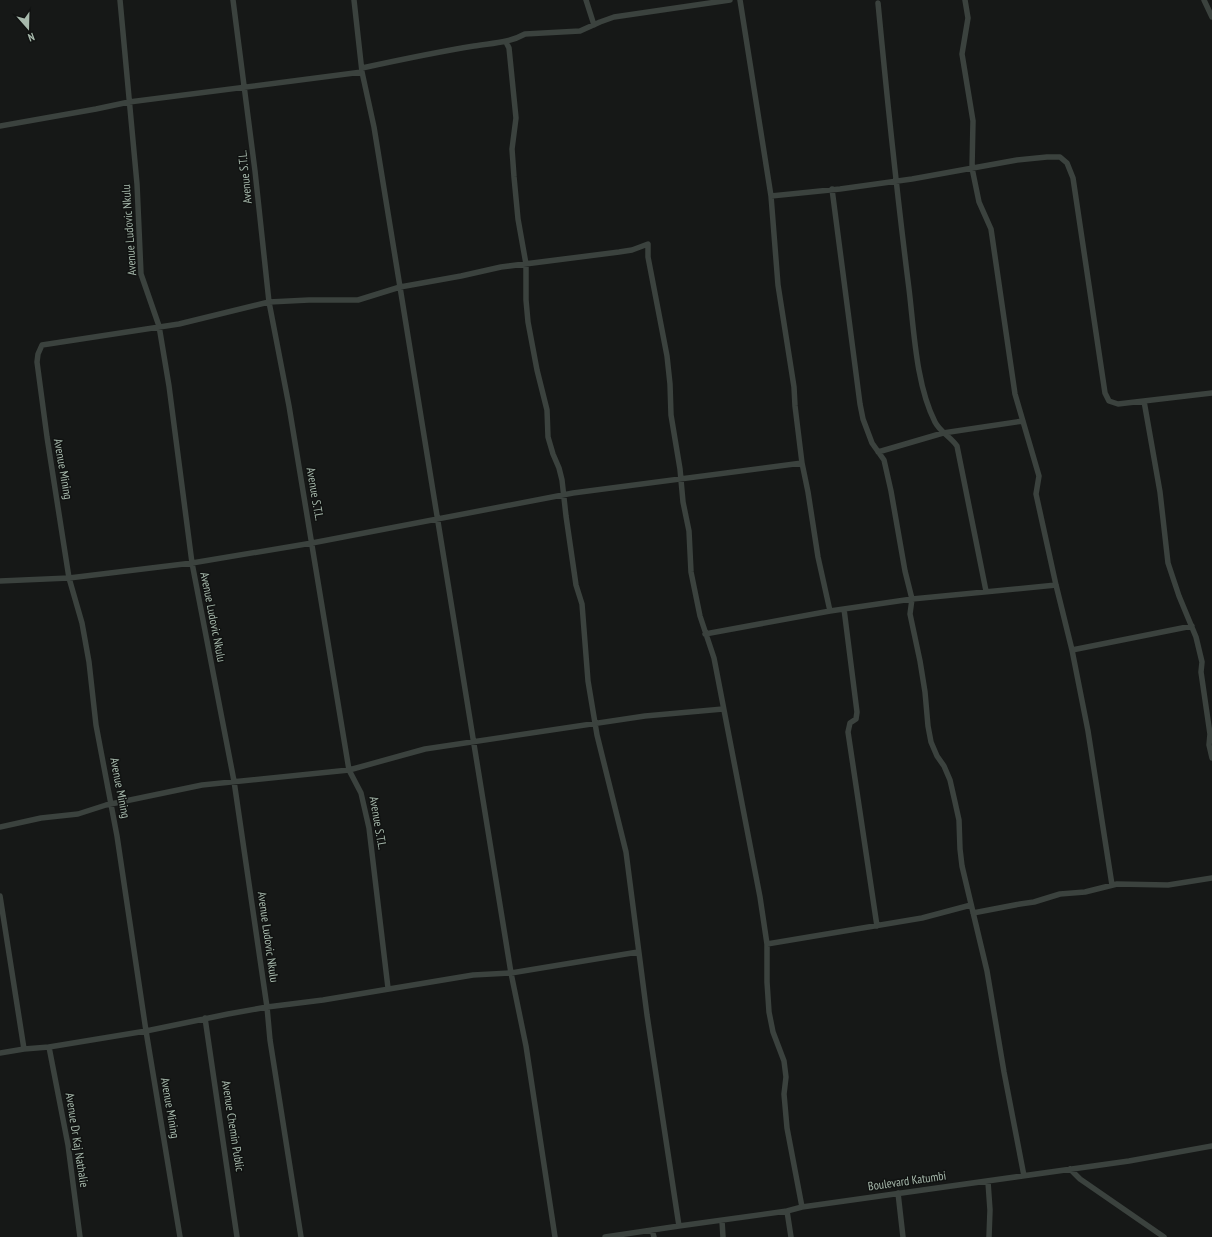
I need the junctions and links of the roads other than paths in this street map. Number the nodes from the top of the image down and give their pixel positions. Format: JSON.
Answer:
{"nodes":[{"id":1,"x":120,"y":0,"type":"edge"},
{"id":2,"x":233,"y":0,"type":"edge"},
{"id":3,"x":354,"y":0,"type":"edge"},
{"id":4,"x":586,"y":0,"type":"edge"},
{"id":5,"x":730,"y":0,"type":"edge"},
{"id":6,"x":740,"y":0,"type":"edge"},
{"id":7,"x":965,"y":0,"type":"edge"},
{"id":8,"x":1204,"y":0,"type":"edge"},
{"id":9,"x":878,"y":3,"type":"dead end"},
{"id":10,"x":1212,"y":17,"type":"edge"},
{"id":11,"x":594,"y":25,"type":"junction"},
{"id":12,"x":506,"y":42,"type":"junction"},
{"id":13,"x":362,"y":70,"type":"junction"},
{"id":14,"x":245,"y":87,"type":"junction"},
{"id":15,"x":129,"y":102,"type":"junction"},
{"id":16,"x":0,"y":126,"type":"edge"},
{"id":17,"x":972,"y":168,"type":"junction"},
{"id":18,"x":895,"y":180,"type":"junction"},
{"id":19,"x":832,"y":190,"type":"junction"},
{"id":20,"x":771,"y":196,"type":"junction"},
{"id":21,"x":526,"y":264,"type":"junction"},
{"id":22,"x":400,"y":287,"type":"junction"},
{"id":23,"x":269,"y":302,"type":"junction"},
{"id":24,"x":159,"y":326,"type":"junction"},
{"id":25,"x":1212,"y":393,"type":"edge"},
{"id":26,"x":1144,"y":401,"type":"junction"},
{"id":27,"x":1023,"y":421,"type":"junction"},
{"id":28,"x":943,"y":433,"type":"junction"},
{"id":29,"x":878,"y":452,"type":"junction"},
{"id":30,"x":802,"y":463,"type":"junction"},
{"id":31,"x":680,"y":479,"type":"junction"},
{"id":32,"x":563,"y":495,"type":"junction"},
{"id":33,"x":438,"y":519,"type":"junction"},
{"id":34,"x":312,"y":543,"type":"junction"},
{"id":35,"x":192,"y":563,"type":"junction"},
{"id":36,"x":69,"y":578,"type":"junction"},
{"id":37,"x":0,"y":581,"type":"edge"},
{"id":38,"x":1056,"y":585,"type":"junction"},
{"id":39,"x":986,"y":592,"type":"junction"},
{"id":40,"x":912,"y":598,"type":"junction"},
{"id":41,"x":844,"y":608,"type":"junction"},
{"id":42,"x":830,"y":611,"type":"junction"},
{"id":43,"x":1192,"y":626,"type":"junction"},
{"id":44,"x":705,"y":634,"type":"junction"},
{"id":45,"x":1072,"y":650,"type":"junction"},
{"id":46,"x":723,"y":709,"type":"junction"},
{"id":47,"x":596,"y":724,"type":"junction"},
{"id":48,"x":474,"y":742,"type":"junction"},
{"id":49,"x":1212,"y":758,"type":"edge"},
{"id":50,"x":349,"y":770,"type":"junction"},
{"id":51,"x":234,"y":781,"type":"junction"},
{"id":52,"x":112,"y":804,"type":"junction"},
{"id":53,"x":0,"y":827,"type":"edge"},
{"id":54,"x":1212,"y":878,"type":"edge"},
{"id":55,"x":1112,"y":885,"type":"junction"},
{"id":56,"x":0,"y":896,"type":"edge"},
{"id":57,"x":971,"y":905,"type":"junction"},
{"id":58,"x":973,"y":913,"type":"junction"},
{"id":59,"x":877,"y":926,"type":"junction"},
{"id":60,"x":766,"y":944,"type":"junction"},
{"id":61,"x":638,"y":952,"type":"junction"},
{"id":62,"x":511,"y":973,"type":"junction"},
{"id":63,"x":388,"y":988,"type":"junction"},
{"id":64,"x":267,"y":1007,"type":"junction"},
{"id":65,"x":205,"y":1018,"type":"junction"},
{"id":66,"x":146,"y":1032,"type":"junction"},
{"id":67,"x":49,"y":1047,"type":"junction"},
{"id":68,"x":24,"y":1048,"type":"junction"},
{"id":69,"x":0,"y":1053,"type":"edge"},
{"id":70,"x":1212,"y":1146,"type":"edge"},
{"id":71,"x":1070,"y":1169,"type":"junction"},
{"id":72,"x":1024,"y":1176,"type":"junction"},
{"id":73,"x":988,"y":1182,"type":"junction"},
{"id":74,"x":898,"y":1193,"type":"junction"},
{"id":75,"x":802,"y":1207,"type":"junction"},
{"id":76,"x":787,"y":1211,"type":"junction"},
{"id":77,"x":722,"y":1220,"type":"junction"},
{"id":78,"x":679,"y":1226,"type":"junction"},
{"id":79,"x":652,"y":1230,"type":"junction"},
{"id":80,"x":80,"y":1237,"type":"edge"},
{"id":81,"x":180,"y":1237,"type":"edge"},
{"id":82,"x":237,"y":1237,"type":"edge"},
{"id":83,"x":301,"y":1237,"type":"edge"},
{"id":84,"x":555,"y":1237,"type":"edge"},
{"id":85,"x":605,"y":1237,"type":"edge"},
{"id":86,"x":654,"y":1237,"type":"edge"},
{"id":87,"x":723,"y":1237,"type":"edge"},
{"id":88,"x":791,"y":1237,"type":"edge"},
{"id":89,"x":903,"y":1237,"type":"edge"},
{"id":90,"x":989,"y":1237,"type":"edge"},
{"id":91,"x":1164,"y":1237,"type":"edge"}],
"edges":[{"from":1,"to":15,"type":"street","name":"Avenue Ludovic Nkulu"},
{"from":2,"to":14,"type":"street","name":"Avenue S.T.L."},
{"from":3,"to":13,"type":"street"},
{"from":4,"to":11,"type":"street"},
{"from":5,"to":11,"type":"street"},
{"from":6,"to":20,"type":"street"},
{"from":7,"to":17,"type":"street"},
{"from":8,"to":10,"type":"street"},
{"from":9,"to":18,"type":"street"},
{"from":11,"to":12,"type":"street"},
{"from":12,"to":13,"type":"street"},
{"from":12,"to":21,"type":"street"},
{"from":13,"to":14,"type":"street"},
{"from":13,"to":22,"type":"street"},
{"from":14,"to":15,"type":"street"},
{"from":14,"to":23,"type":"street","name":"Avenue S.T.L."},
{"from":15,"to":16,"type":"street"},
{"from":15,"to":24,"type":"street","name":"Avenue Ludovic Nkulu"},
{"from":17,"to":18,"type":"street"},
{"from":17,"to":26,"type":"street"},
{"from":17,"to":27,"type":"street"},
{"from":18,"to":19,"type":"street"},
{"from":18,"to":28,"type":"street"},
{"from":19,"to":20,"type":"street"},
{"from":19,"to":29,"type":"street"},
{"from":20,"to":30,"type":"street"},
{"from":21,"to":22,"type":"street"},
{"from":21,"to":31,"type":"street"},
{"from":21,"to":32,"type":"street"},
{"from":22,"to":23,"type":"street"},
{"from":22,"to":33,"type":"street"},
{"from":23,"to":24,"type":"street"},
{"from":23,"to":34,"type":"street","name":"Avenue S.T.L."},
{"from":24,"to":35,"type":"street","name":"Avenue Ludovic Nkulu"},
{"from":24,"to":36,"type":"street","name":"Avenue Mining"},
{"from":25,"to":26,"type":"street"},
{"from":26,"to":43,"type":"street"},
{"from":27,"to":28,"type":"street"},
{"from":27,"to":38,"type":"street"},
{"from":28,"to":29,"type":"street"},
{"from":28,"to":39,"type":"street"},
{"from":29,"to":40,"type":"street"},
{"from":30,"to":31,"type":"street"},
{"from":30,"to":42,"type":"street"},
{"from":31,"to":32,"type":"street"},
{"from":31,"to":44,"type":"street"},
{"from":32,"to":33,"type":"street"},
{"from":32,"to":47,"type":"street"},
{"from":33,"to":34,"type":"street"},
{"from":33,"to":48,"type":"street"},
{"from":34,"to":35,"type":"street"},
{"from":34,"to":50,"type":"street","name":"Avenue S.T.L."},
{"from":35,"to":36,"type":"street"},
{"from":35,"to":51,"type":"street","name":"Avenue Ludovic Nkulu"},
{"from":36,"to":37,"type":"street"},
{"from":36,"to":52,"type":"street","name":"Avenue Mining"},
{"from":38,"to":39,"type":"street"},
{"from":38,"to":45,"type":"street"},
{"from":39,"to":40,"type":"street"},
{"from":40,"to":41,"type":"street"},
{"from":40,"to":57,"type":"street"},
{"from":41,"to":42,"type":"street"},
{"from":41,"to":59,"type":"street"},
{"from":42,"to":44,"type":"street"},
{"from":43,"to":45,"type":"street"},
{"from":43,"to":49,"type":"street"},
{"from":44,"to":46,"type":"street"},
{"from":45,"to":55,"type":"street"},
{"from":46,"to":47,"type":"street"},
{"from":46,"to":60,"type":"street"},
{"from":47,"to":48,"type":"street"},
{"from":47,"to":61,"type":"street"},
{"from":48,"to":50,"type":"street"},
{"from":48,"to":62,"type":"street"},
{"from":50,"to":51,"type":"street"},
{"from":50,"to":63,"type":"street","name":"Avenue S.T.L."},
{"from":51,"to":52,"type":"street"},
{"from":51,"to":64,"type":"street","name":"Avenue Ludovic Nkulu"},
{"from":52,"to":53,"type":"street"},
{"from":52,"to":66,"type":"street","name":"Avenue Mining"},
{"from":54,"to":55,"type":"street"},
{"from":55,"to":58,"type":"street"},
{"from":56,"to":68,"type":"street"},
{"from":57,"to":58,"type":"street"},
{"from":57,"to":59,"type":"street"},
{"from":58,"to":72,"type":"street"},
{"from":59,"to":60,"type":"street"},
{"from":60,"to":75,"type":"street"},
{"from":61,"to":62,"type":"street"},
{"from":61,"to":78,"type":"street"},
{"from":62,"to":63,"type":"street"},
{"from":62,"to":84,"type":"street"},
{"from":63,"to":64,"type":"street"},
{"from":64,"to":65,"type":"street"},
{"from":64,"to":83,"type":"street","name":"Avenue Ludovic Nkulu"},
{"from":65,"to":66,"type":"street"},
{"from":65,"to":82,"type":"street","name":"Avenue Chemin Public"},
{"from":66,"to":67,"type":"street"},
{"from":66,"to":81,"type":"street","name":"Avenue Mining"},
{"from":67,"to":68,"type":"street"},
{"from":67,"to":80,"type":"street","name":"Avenue Dr Kaj Nathalie"},
{"from":68,"to":69,"type":"street"},
{"from":70,"to":71,"type":"street","name":"Boulevard Katumbi"},
{"from":71,"to":72,"type":"street","name":"Boulevard Katumbi"},
{"from":71,"to":91,"type":"street"},
{"from":72,"to":73,"type":"street","name":"Boulevard Katumbi"},
{"from":73,"to":74,"type":"street","name":"Boulevard Katumbi"},
{"from":73,"to":90,"type":"street"},
{"from":74,"to":75,"type":"street","name":"Boulevard Katumbi"},
{"from":74,"to":89,"type":"street"},
{"from":75,"to":76,"type":"street","name":"Boulevard Katumbi"},
{"from":76,"to":77,"type":"street","name":"Boulevard Katumbi"},
{"from":76,"to":88,"type":"street"},
{"from":77,"to":78,"type":"street","name":"Boulevard Katumbi"},
{"from":77,"to":87,"type":"street"},
{"from":78,"to":79,"type":"street","name":"Boulevard Katumbi"},
{"from":79,"to":85,"type":"street","name":"Boulevard Katumbi"},
{"from":79,"to":86,"type":"street"}]}
